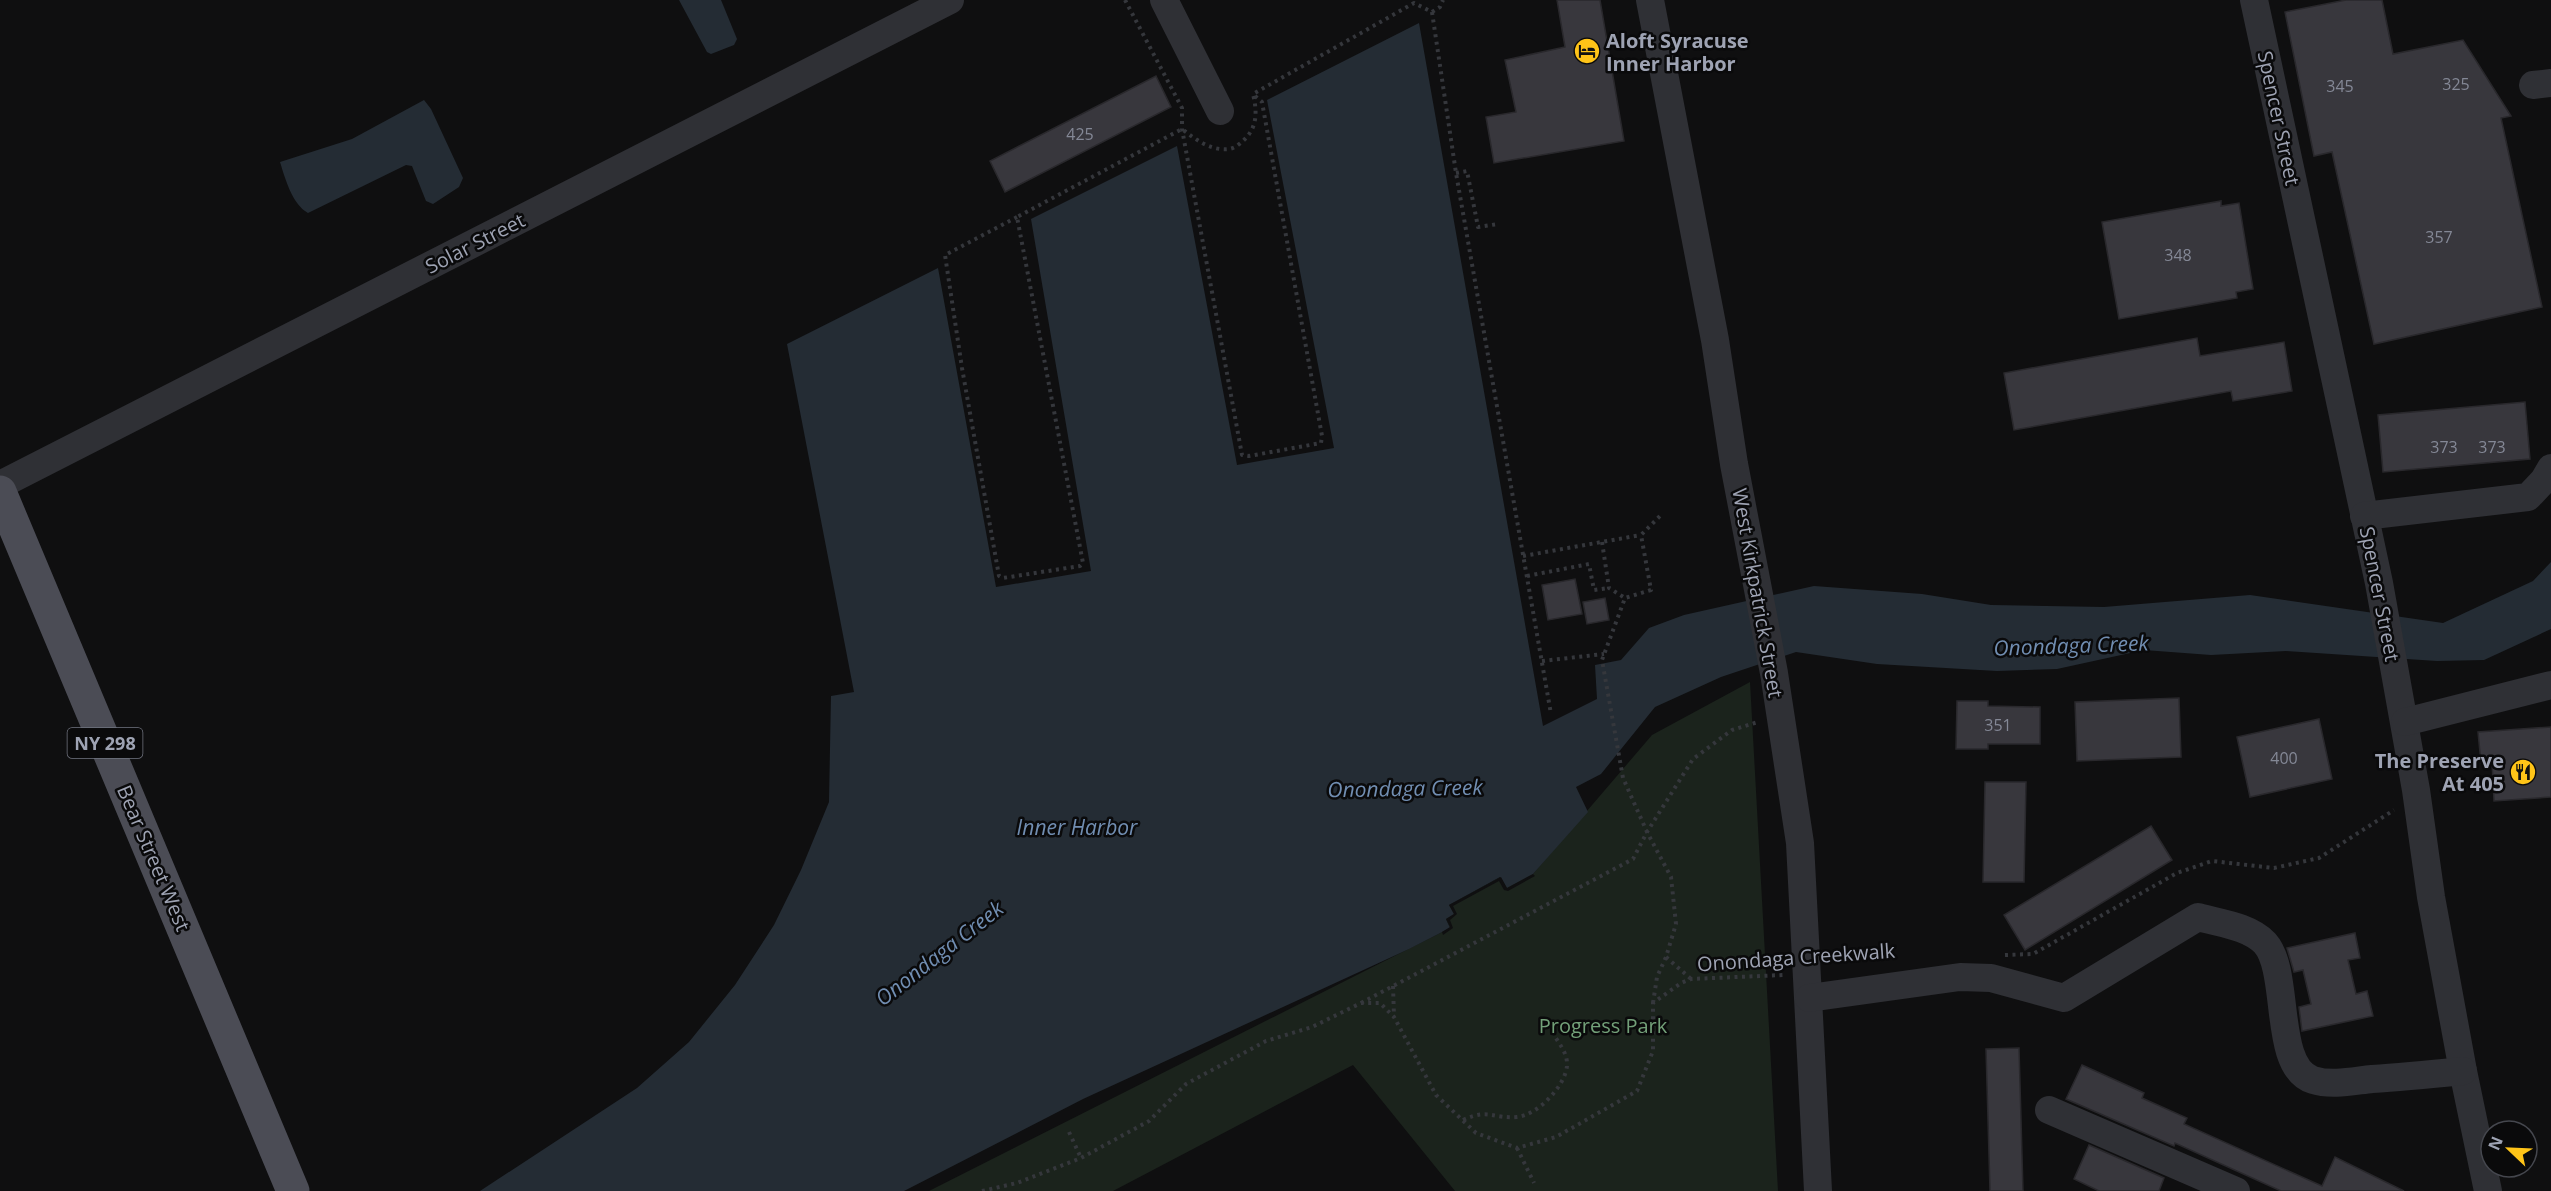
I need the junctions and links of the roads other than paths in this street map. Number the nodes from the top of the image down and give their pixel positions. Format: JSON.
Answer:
{"nodes":[{"id":1,"x":950,"y":0,"type":"edge"},
{"id":2,"x":1164,"y":0,"type":"edge"},
{"id":3,"x":1650,"y":0,"type":"edge"},
{"id":4,"x":2254,"y":0,"type":"edge"},
{"id":5,"x":1220,"y":111,"type":"dead end"},
{"id":6,"x":2551,"y":468,"type":"edge"},
{"id":7,"x":0,"y":485,"type":"edge"},
{"id":8,"x":0,"y":492,"type":"edge"},
{"id":9,"x":2364,"y":516,"type":"junction"},
{"id":10,"x":2551,"y":685,"type":"edge"},
{"id":11,"x":2405,"y":722,"type":"junction"},
{"id":12,"x":1808,"y":986,"type":"junction"},
{"id":13,"x":2463,"y":1071,"type":"junction"},
{"id":14,"x":2049,"y":1110,"type":"dead end"},
{"id":15,"x":293,"y":1191,"type":"edge"},
{"id":16,"x":1818,"y":1191,"type":"edge"},
{"id":17,"x":2236,"y":1191,"type":"edge"},
{"id":18,"x":2488,"y":1191,"type":"edge"}],
"edges":[{"from":1,"to":7,"type":"street","name":"Solar Street"},
{"from":2,"to":5,"type":"street"},
{"from":3,"to":12,"type":"street","name":"West Kirkpatrick Street"},
{"from":4,"to":9,"type":"street","name":"Spencer Street"},
{"from":6,"to":9,"type":"street"},
{"from":8,"to":15,"type":"main road","name":"Bear Street West","number":"NY 298"},
{"from":9,"to":11,"type":"street","name":"Spencer Street"},
{"from":10,"to":11,"type":"street"},
{"from":11,"to":13,"type":"street","name":"Spencer Street"},
{"from":12,"to":13,"type":"street"},
{"from":12,"to":16,"type":"street","name":"West Kirkpatrick Street"},
{"from":13,"to":18,"type":"street","name":"Spencer Street"},
{"from":14,"to":17,"type":"street"}]}
